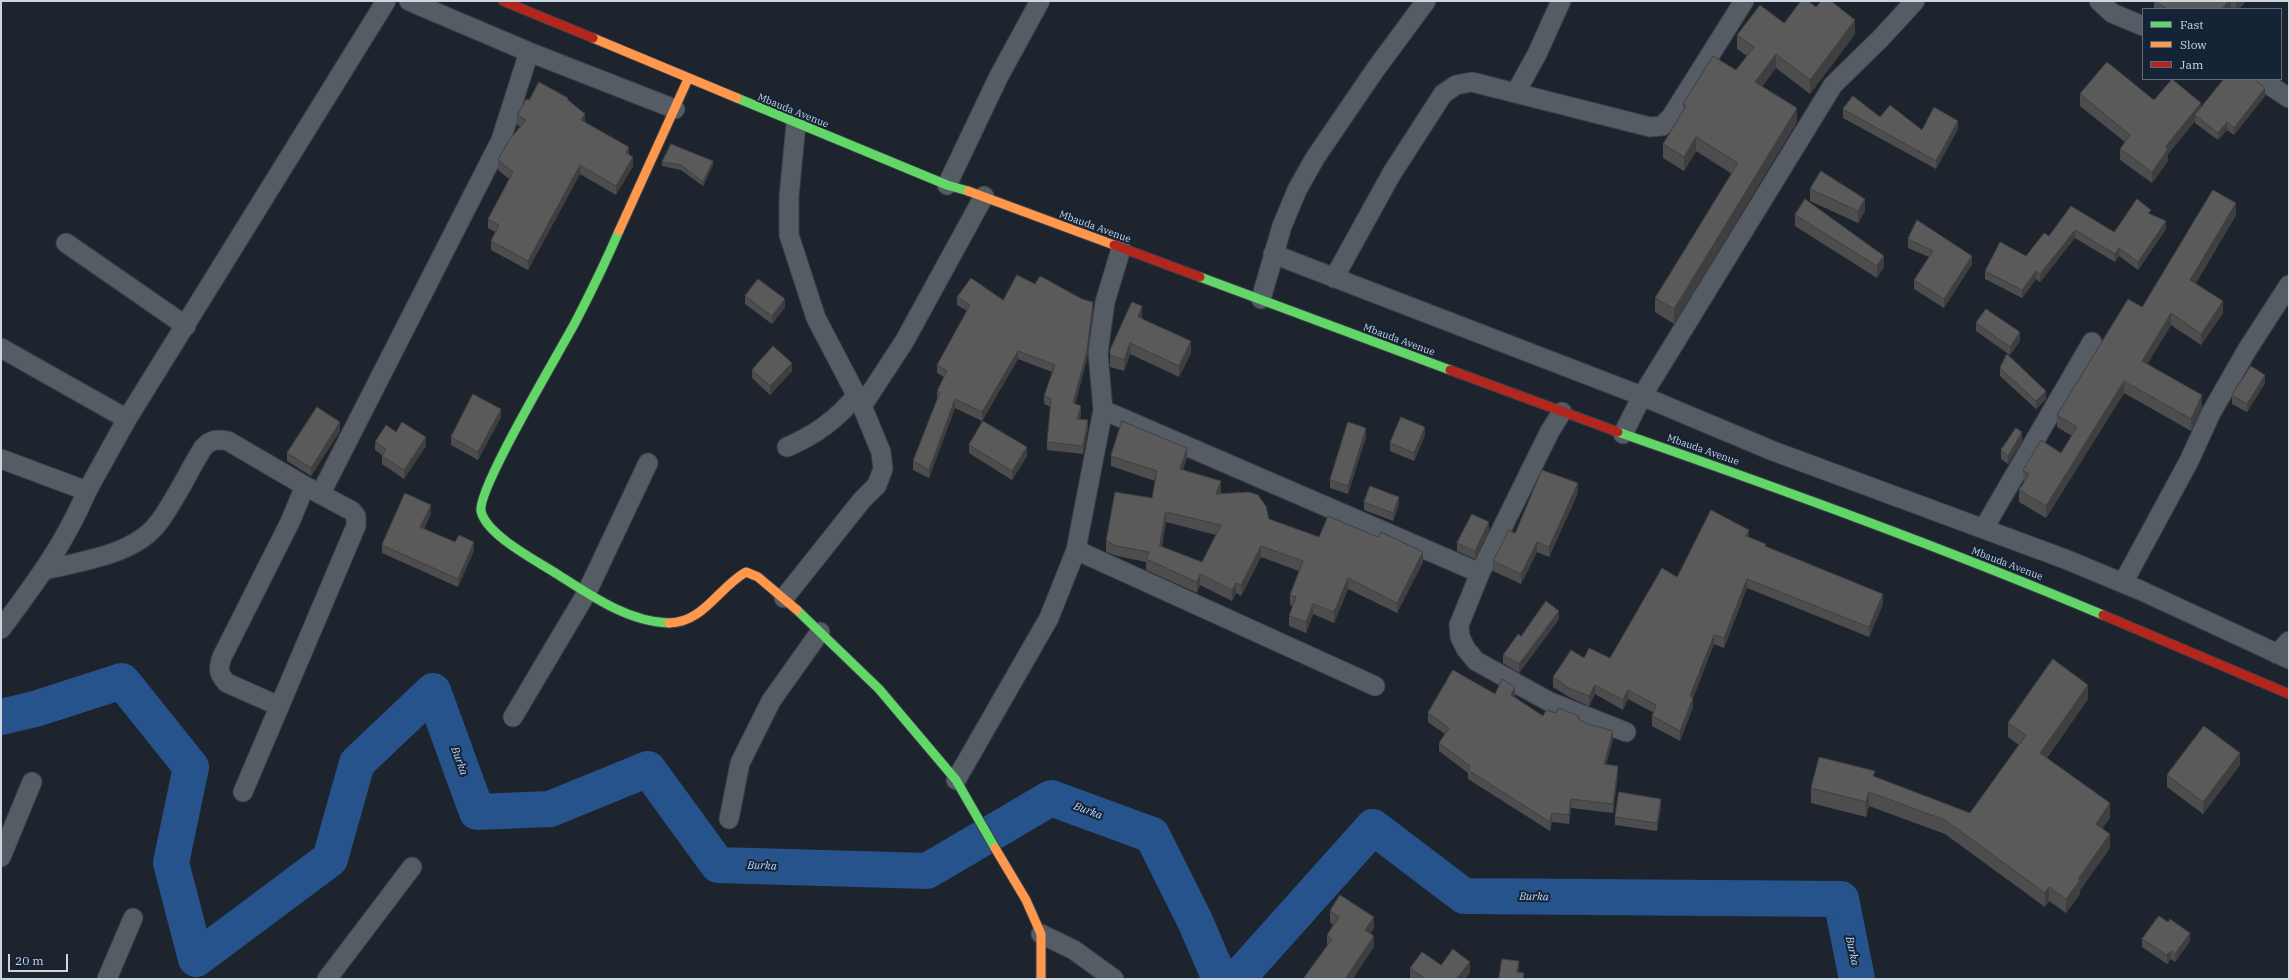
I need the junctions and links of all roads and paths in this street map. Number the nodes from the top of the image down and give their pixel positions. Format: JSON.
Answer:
{"nodes":[{"id":1,"x":386,"y":1,"type":"edge"},
{"id":2,"x":409,"y":1,"type":"edge"},
{"id":3,"x":503,"y":1,"type":"edge"},
{"id":4,"x":1040,"y":1,"type":"edge"},
{"id":5,"x":1426,"y":1,"type":"edge"},
{"id":6,"x":1561,"y":1,"type":"edge"},
{"id":7,"x":1744,"y":1,"type":"edge"},
{"id":8,"x":1915,"y":1,"type":"edge"},
{"id":9,"x":2099,"y":1,"type":"edge"},
{"id":10,"x":2142,"y":26,"type":"edge"},
{"id":11,"x":529,"y":52,"type":"junction"},
{"id":12,"x":688,"y":79,"type":"junction"},
{"id":13,"x":2262,"y":80,"type":"edge"},
{"id":14,"x":1516,"y":92,"type":"junction"},
{"id":15,"x":2289,"y":98,"type":"edge"},
{"id":16,"x":675,"y":109,"type":"junction"},
{"id":17,"x":796,"y":124,"type":"junction"},
{"id":18,"x":947,"y":185,"type":"junction"},
{"id":19,"x":984,"y":196,"type":"junction"},
{"id":20,"x":66,"y":243,"type":"dead end"},
{"id":21,"x":1121,"y":249,"type":"junction"},
{"id":22,"x":1273,"y":254,"type":"junction"},
{"id":23,"x":1334,"y":278,"type":"junction"},
{"id":24,"x":2289,"y":285,"type":"edge"},
{"id":25,"x":1261,"y":299,"type":"junction"},
{"id":26,"x":186,"y":326,"type":"junction"},
{"id":27,"x":2092,"y":342,"type":"dead end"},
{"id":28,"x":1,"y":348,"type":"edge"},
{"id":29,"x":1642,"y":396,"type":"junction"},
{"id":30,"x":859,"y":401,"type":"junction"},
{"id":31,"x":1103,"y":410,"type":"junction"},
{"id":32,"x":1562,"y":412,"type":"junction"},
{"id":33,"x":127,"y":419,"type":"junction"},
{"id":34,"x":1623,"y":434,"type":"junction"},
{"id":35,"x":787,"y":447,"type":"dead end"},
{"id":36,"x":1,"y":458,"type":"edge"},
{"id":37,"x":648,"y":463,"type":"dead end"},
{"id":38,"x":313,"y":490,"type":"junction"},
{"id":39,"x":87,"y":491,"type":"junction"},
{"id":40,"x":1984,"y":528,"type":"junction"},
{"id":41,"x":1076,"y":550,"type":"junction"},
{"id":42,"x":45,"y":570,"type":"junction"},
{"id":43,"x":1480,"y":573,"type":"junction"},
{"id":44,"x":2124,"y":583,"type":"junction"},
{"id":45,"x":586,"y":594,"type":"junction"},
{"id":46,"x":784,"y":598,"type":"junction"},
{"id":47,"x":1,"y":629,"type":"edge"},
{"id":48,"x":820,"y":632,"type":"junction"},
{"id":49,"x":2285,"y":651,"type":"edge"},
{"id":50,"x":1375,"y":686,"type":"dead end"},
{"id":51,"x":2289,"y":694,"type":"edge"},
{"id":52,"x":279,"y":706,"type":"junction"},
{"id":53,"x":513,"y":717,"type":"dead end"},
{"id":54,"x":1626,"y":732,"type":"dead end"},
{"id":55,"x":956,"y":780,"type":"junction"},
{"id":56,"x":32,"y":782,"type":"dead end"},
{"id":57,"x":243,"y":792,"type":"dead end"},
{"id":58,"x":729,"y":819,"type":"dead end"},
{"id":59,"x":1,"y":857,"type":"edge"},
{"id":60,"x":412,"y":867,"type":"dead end"},
{"id":61,"x":133,"y":918,"type":"dead end"},
{"id":62,"x":1041,"y":934,"type":"junction"},
{"id":63,"x":107,"y":979,"type":"edge"},
{"id":64,"x":327,"y":979,"type":"edge"},
{"id":65,"x":1041,"y":979,"type":"edge"},
{"id":66,"x":1114,"y":979,"type":"edge"}],
"edges":[{"from":1,"to":26,"type":"street"},
{"from":2,"to":11,"type":"street"},
{"from":3,"to":12,"type":"street","name":"Mbauda Avenue"},
{"from":4,"to":18,"type":"street"},
{"from":5,"to":22,"type":"street"},
{"from":6,"to":14,"type":"street"},
{"from":7,"to":14,"type":"street"},
{"from":8,"to":29,"type":"street"},
{"from":9,"to":10,"type":"street"},
{"from":11,"to":16,"type":"street"},
{"from":11,"to":38,"type":"street"},
{"from":12,"to":16,"type":"street"},
{"from":12,"to":17,"type":"street","name":"Mbauda Avenue"},
{"from":13,"to":15,"type":"street"},
{"from":14,"to":23,"type":"street"},
{"from":16,"to":45,"type":"street"},
{"from":17,"to":18,"type":"street","name":"Mbauda Avenue"},
{"from":17,"to":30,"type":"street"},
{"from":18,"to":19,"type":"street","name":"Mbauda Avenue"},
{"from":19,"to":21,"type":"street","name":"Mbauda Avenue"},
{"from":19,"to":30,"type":"street"},
{"from":20,"to":26,"type":"street"},
{"from":21,"to":25,"type":"street","name":"Mbauda Avenue"},
{"from":21,"to":31,"type":"street"},
{"from":22,"to":23,"type":"street"},
{"from":22,"to":25,"type":"street"},
{"from":23,"to":29,"type":"street"},
{"from":24,"to":44,"type":"street"},
{"from":25,"to":32,"type":"street","name":"Mbauda Avenue"},
{"from":26,"to":33,"type":"street"},
{"from":27,"to":40,"type":"street"},
{"from":28,"to":33,"type":"street"},
{"from":29,"to":34,"type":"street"},
{"from":29,"to":40,"type":"street"},
{"from":30,"to":35,"type":"street"},
{"from":30,"to":46,"type":"street"},
{"from":31,"to":41,"type":"street"},
{"from":31,"to":43,"type":"street"},
{"from":32,"to":34,"type":"street","name":"Mbauda Avenue"},
{"from":32,"to":43,"type":"street"},
{"from":33,"to":39,"type":"street"},
{"from":34,"to":51,"type":"street","name":"Mbauda Avenue"},
{"from":36,"to":39,"type":"street"},
{"from":37,"to":45,"type":"street"},
{"from":38,"to":42,"type":"street"},
{"from":38,"to":52,"type":"street"},
{"from":38,"to":52,"type":"street"},
{"from":39,"to":42,"type":"street"},
{"from":40,"to":44,"type":"street"},
{"from":41,"to":50,"type":"street"},
{"from":41,"to":55,"type":"street"},
{"from":42,"to":47,"type":"street"},
{"from":43,"to":54,"type":"street"},
{"from":44,"to":49,"type":"street"},
{"from":45,"to":46,"type":"street"},
{"from":45,"to":53,"type":"street"},
{"from":46,"to":48,"type":"street"},
{"from":48,"to":55,"type":"street"},
{"from":48,"to":58,"type":"street"},
{"from":52,"to":57,"type":"street"},
{"from":55,"to":62,"type":"street"},
{"from":56,"to":59,"type":"street"},
{"from":60,"to":64,"type":"street"},
{"from":61,"to":63,"type":"street"},
{"from":62,"to":65,"type":"street"},
{"from":62,"to":66,"type":"street"}]}
